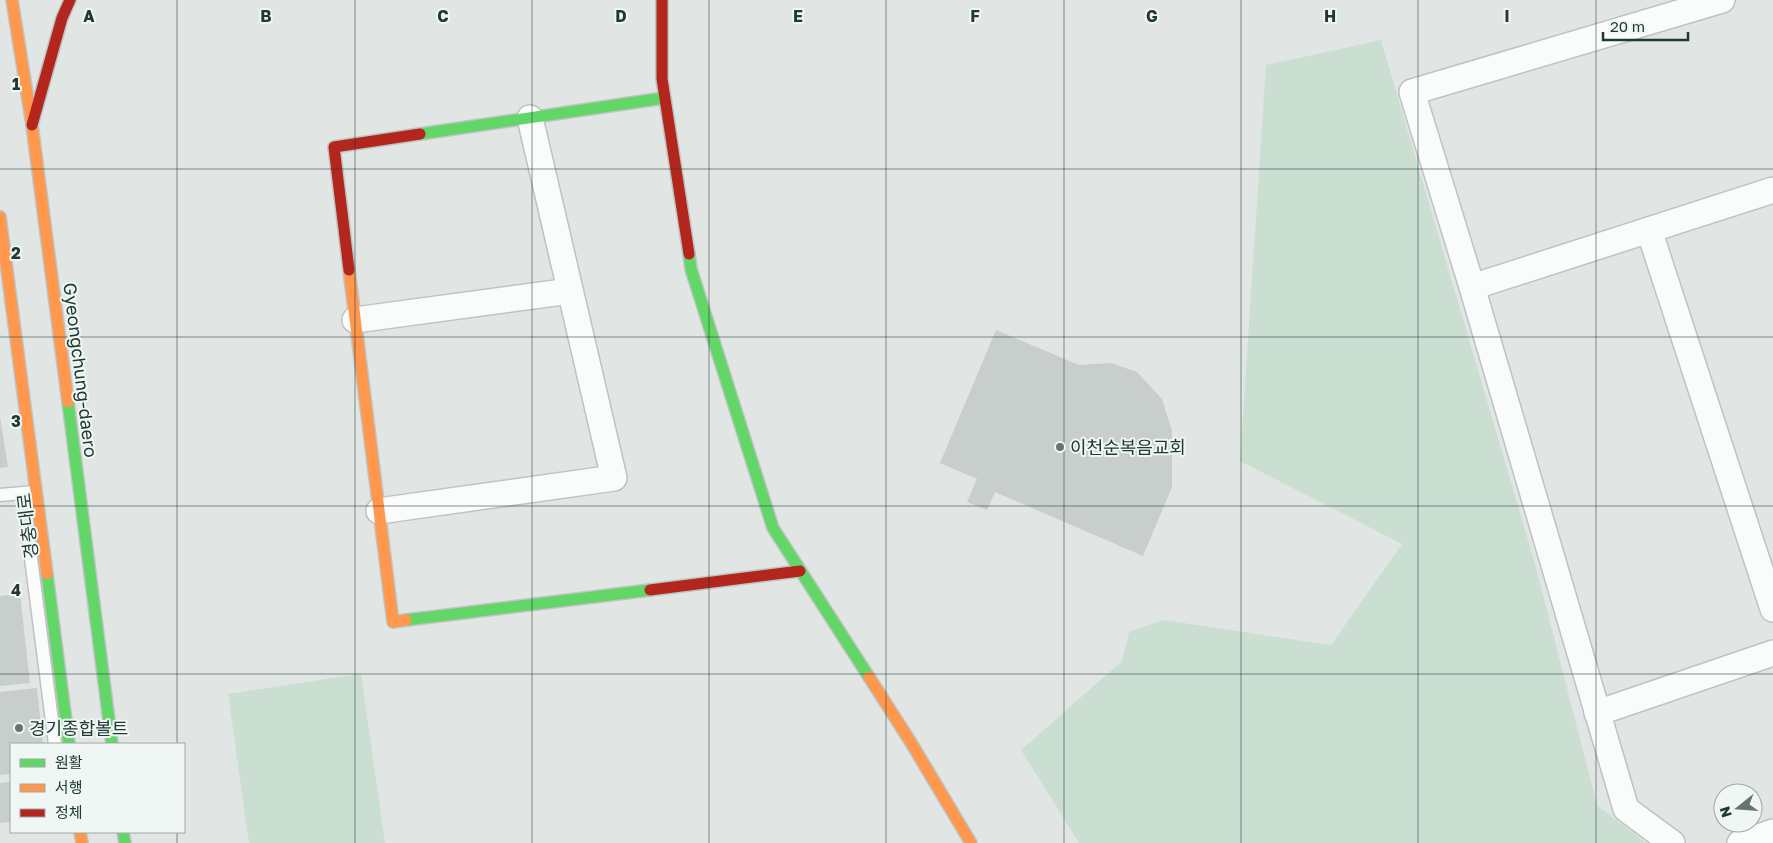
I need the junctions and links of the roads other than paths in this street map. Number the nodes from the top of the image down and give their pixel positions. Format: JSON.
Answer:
{"nodes":[{"id":1,"x":12,"y":0,"type":"edge"},
{"id":2,"x":70,"y":0,"type":"edge"},
{"id":3,"x":662,"y":0,"type":"edge"},
{"id":4,"x":1722,"y":0,"type":"edge"},
{"id":5,"x":664,"y":98,"type":"junction"},
{"id":6,"x":530,"y":118,"type":"junction"},
{"id":7,"x":32,"y":125,"type":"junction"},
{"id":8,"x":1773,"y":190,"type":"edge"},
{"id":9,"x":1648,"y":230,"type":"junction"},
{"id":10,"x":1,"y":231,"type":"edge"},
{"id":11,"x":1472,"y":287,"type":"junction"},
{"id":12,"x":570,"y":291,"type":"junction"},
{"id":13,"x":0,"y":308,"type":"edge"},
{"id":14,"x":355,"y":320,"type":"junction"},
{"id":15,"x":10,"y":386,"type":"dead end"},
{"id":16,"x":26,"y":492,"type":"junction"},
{"id":17,"x":0,"y":495,"type":"edge"},
{"id":18,"x":379,"y":511,"type":"junction"},
{"id":19,"x":28,"y":530,"type":"dead end"},
{"id":20,"x":800,"y":571,"type":"junction"},
{"id":21,"x":1773,"y":609,"type":"edge"},
{"id":22,"x":54,"y":632,"type":"junction"},
{"id":23,"x":40,"y":633,"type":"junction"},
{"id":24,"x":1773,"y":653,"type":"edge"},
{"id":25,"x":1597,"y":713,"type":"junction"},
{"id":26,"x":55,"y":743,"type":"edge"},
{"id":27,"x":69,"y":743,"type":"edge"},
{"id":28,"x":112,"y":743,"type":"edge"},
{"id":29,"x":1773,"y":832,"type":"edge"},
{"id":30,"x":971,"y":843,"type":"edge"},
{"id":31,"x":1672,"y":843,"type":"edge"},
{"id":32,"x":1740,"y":843,"type":"edge"}],
"edges":[{"from":1,"to":7,"type":"street","name":"Gyeongchung-daero"},
{"from":2,"to":7,"type":"street"},
{"from":3,"to":5,"type":"street"},
{"from":4,"to":11,"type":"street"},
{"from":5,"to":6,"type":"street"},
{"from":5,"to":20,"type":"street"},
{"from":6,"to":12,"type":"street"},
{"from":6,"to":14,"type":"street"},
{"from":7,"to":28,"type":"street","name":"Gyeongchung-daero"},
{"from":8,"to":9,"type":"street"},
{"from":9,"to":11,"type":"street"},
{"from":9,"to":21,"type":"street"},
{"from":10,"to":16,"type":"street"},
{"from":11,"to":25,"type":"street"},
{"from":12,"to":14,"type":"street"},
{"from":12,"to":18,"type":"street"},
{"from":13,"to":15,"type":"lane"},
{"from":14,"to":18,"type":"street"},
{"from":16,"to":17,"type":"lane"},
{"from":16,"to":22,"type":"street"},
{"from":18,"to":20,"type":"street"},
{"from":19,"to":23,"type":"lane","name":"경충대로"},
{"from":20,"to":30,"type":"street"},
{"from":22,"to":23,"type":"lane"},
{"from":22,"to":27,"type":"street"},
{"from":23,"to":26,"type":"lane","name":"경충대로"},
{"from":24,"to":25,"type":"street"},
{"from":25,"to":31,"type":"street"},
{"from":29,"to":32,"type":"street"}]}
